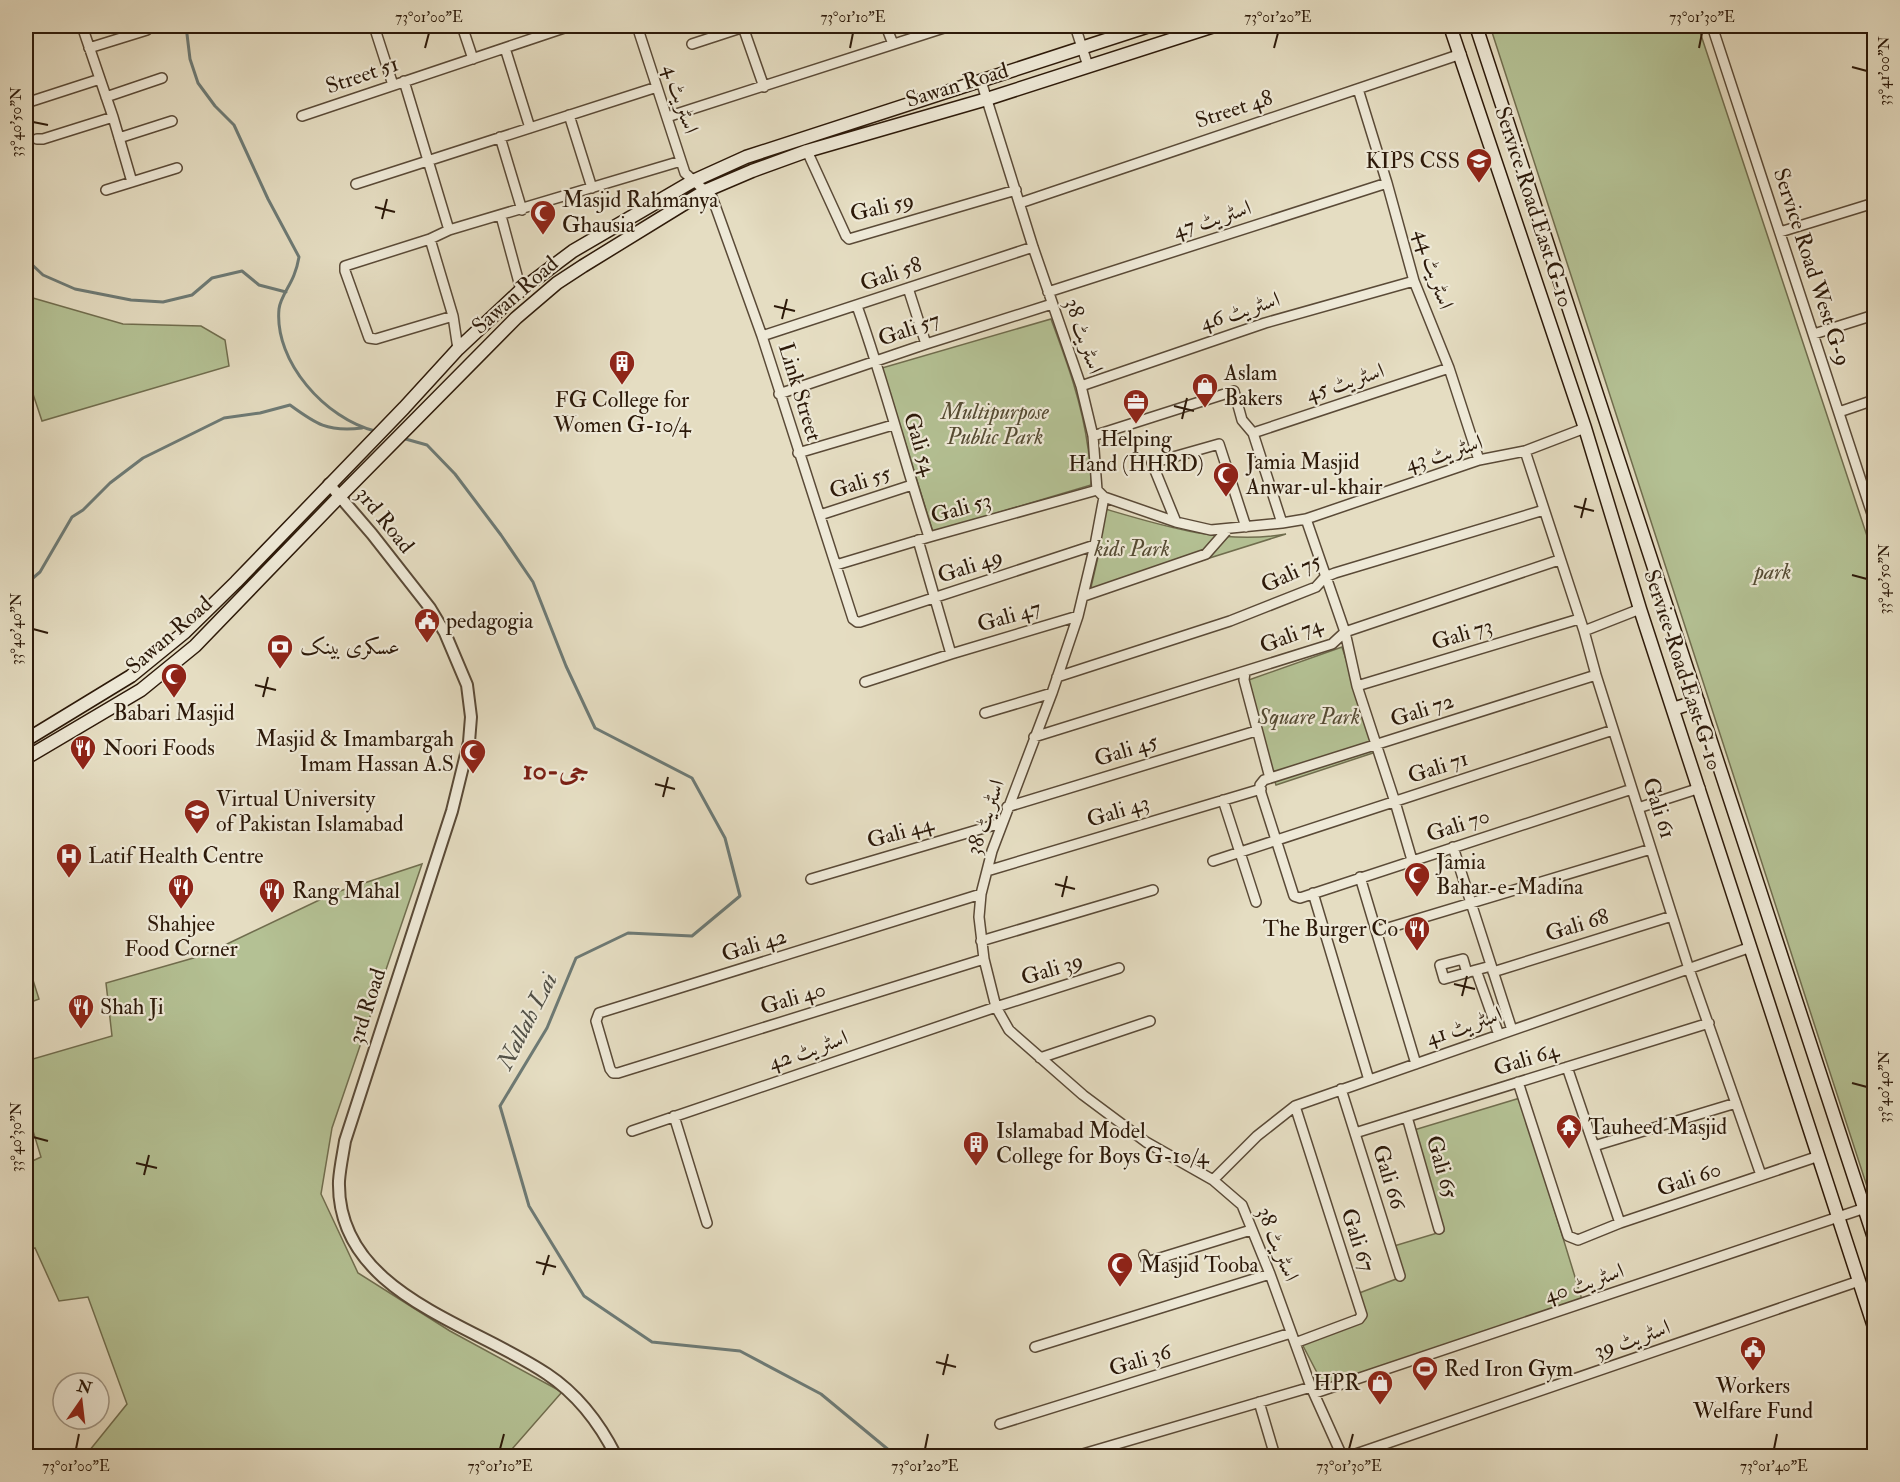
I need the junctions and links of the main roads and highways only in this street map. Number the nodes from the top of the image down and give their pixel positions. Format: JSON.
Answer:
{"nodes":[{"id":1,"x":1149,"y":26,"type":"edge"},
{"id":2,"x":1214,"y":26,"type":"edge"},
{"id":3,"x":1450,"y":26,"type":"edge"},
{"id":4,"x":1476,"y":26,"type":"edge"},
{"id":5,"x":1698,"y":701,"type":"junction"},
{"id":6,"x":1673,"y":709,"type":"junction"},
{"id":7,"x":26,"y":740,"type":"edge"},
{"id":8,"x":26,"y":758,"type":"edge"},
{"id":9,"x":1875,"y":1238,"type":"edge"},
{"id":10,"x":1875,"y":1327,"type":"edge"}],
"edges":[{"from":1,"to":7,"type":"main road","name":"Sawan Road"},
{"from":2,"to":8,"type":"main road","name":"Sawan Road"},
{"from":3,"to":6,"type":"main road","name":"Service Road East G-10"},
{"from":4,"to":5,"type":"main road","name":"Service Road East G-10"},
{"from":5,"to":6,"type":"main road"},
{"from":5,"to":9,"type":"main road","name":"Service Road East G-10"},
{"from":6,"to":10,"type":"main road","name":"Service Road East G-10"}]}
